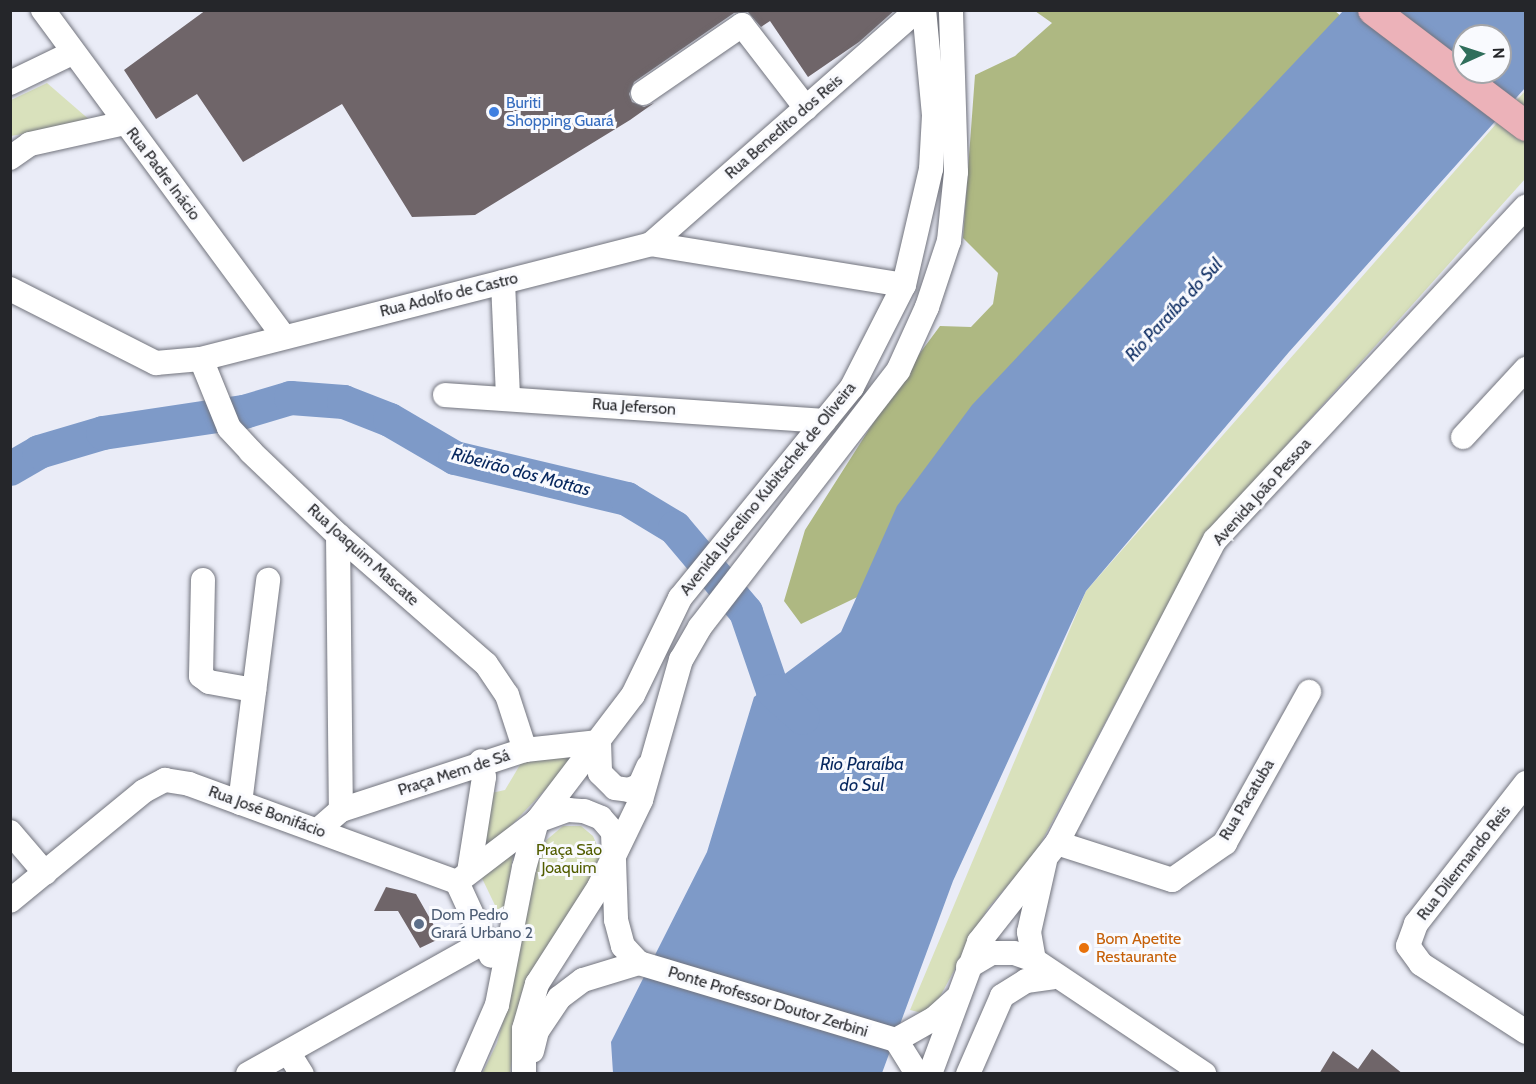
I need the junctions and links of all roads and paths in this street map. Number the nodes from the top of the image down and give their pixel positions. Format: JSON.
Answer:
{"nodes":[{"id":1,"x":43,"y":10,"type":"edge"},
{"id":2,"x":917,"y":10,"type":"edge"},
{"id":3,"x":924,"y":10,"type":"edge"},
{"id":4,"x":951,"y":10,"type":"edge"},
{"id":5,"x":1373,"y":10,"type":"edge"},
{"id":6,"x":1403,"y":10,"type":"edge"},
{"id":7,"x":1452,"y":47,"type":"edge"},
{"id":8,"x":72,"y":53,"type":"junction"},
{"id":9,"x":10,"y":83,"type":"edge"},
{"id":10,"x":1503,"y":84,"type":"edge"},
{"id":11,"x":643,"y":93,"type":"dead end"},
{"id":12,"x":1526,"y":101,"type":"edge"},
{"id":13,"x":806,"y":108,"type":"junction"},
{"id":14,"x":125,"y":123,"type":"junction"},
{"id":15,"x":1526,"y":126,"type":"edge"},
{"id":16,"x":10,"y":158,"type":"edge"},
{"id":17,"x":1526,"y":206,"type":"edge"},
{"id":18,"x":651,"y":244,"type":"junction"},
{"id":19,"x":502,"y":282,"type":"junction"},
{"id":20,"x":904,"y":285,"type":"junction"},
{"id":21,"x":10,"y":289,"type":"edge"},
{"id":22,"x":284,"y":337,"type":"junction"},
{"id":23,"x":201,"y":359,"type":"junction"},
{"id":24,"x":1526,"y":369,"type":"edge"},
{"id":25,"x":445,"y":395,"type":"dead end"},
{"id":26,"x":508,"y":398,"type":"junction"},
{"id":27,"x":824,"y":421,"type":"junction"},
{"id":28,"x":1463,"y":437,"type":"dead end"},
{"id":29,"x":338,"y":535,"type":"junction"},
{"id":30,"x":203,"y":580,"type":"dead end"},
{"id":31,"x":268,"y":580,"type":"dead end"},
{"id":32,"x":254,"y":690,"type":"junction"},
{"id":33,"x":1309,"y":692,"type":"dead end"},
{"id":34,"x":599,"y":742,"type":"junction"},
{"id":35,"x":658,"y":744,"type":"junction"},
{"id":36,"x":525,"y":750,"type":"junction"},
{"id":37,"x":481,"y":761,"type":"junction"},
{"id":38,"x":1526,"y":783,"type":"edge"},
{"id":39,"x":240,"y":802,"type":"junction"},
{"id":40,"x":341,"y":810,"type":"junction"},
{"id":41,"x":537,"y":821,"type":"junction"},
{"id":42,"x":318,"y":830,"type":"junction"},
{"id":43,"x":10,"y":832,"type":"edge"},
{"id":44,"x":1052,"y":849,"type":"junction"},
{"id":45,"x":616,"y":851,"type":"junction"},
{"id":46,"x":45,"y":873,"type":"junction"},
{"id":47,"x":463,"y":877,"type":"junction"},
{"id":48,"x":10,"y":901,"type":"edge"},
{"id":49,"x":486,"y":941,"type":"junction"},
{"id":50,"x":1034,"y":960,"type":"junction"},
{"id":51,"x":642,"y":964,"type":"junction"},
{"id":52,"x":968,"y":967,"type":"junction"},
{"id":53,"x":1053,"y":976,"type":"junction"},
{"id":54,"x":501,"y":985,"type":"junction"},
{"id":55,"x":960,"y":995,"type":"junction"},
{"id":56,"x":1526,"y":1032,"type":"edge"},
{"id":57,"x":892,"y":1039,"type":"junction"},
{"id":58,"x":288,"y":1052,"type":"junction"},
{"id":59,"x":248,"y":1074,"type":"edge"},
{"id":60,"x":302,"y":1074,"type":"edge"},
{"id":61,"x":467,"y":1074,"type":"edge"},
{"id":62,"x":525,"y":1074,"type":"edge"},
{"id":63,"x":917,"y":1074,"type":"edge"},
{"id":64,"x":930,"y":1074,"type":"edge"},
{"id":65,"x":968,"y":1074,"type":"edge"},
{"id":66,"x":1204,"y":1074,"type":"edge"}],
"edges":[{"from":1,"to":8,"type":"street","name":"Rua Padre Inácio"},
{"from":2,"to":13,"type":"street","name":"Rua Benedito dos Reis"},
{"from":3,"to":20,"type":"street","name":"Avenida Juscelino Kubitschek de Oliveira"},
{"from":4,"to":35,"type":"street","name":"Avenida Juscelino Kubitschek de Oliveira"},
{"from":5,"to":15,"type":"main road"},
{"from":6,"to":7,"type":"main road"},
{"from":8,"to":9,"type":"street"},
{"from":8,"to":14,"type":"street","name":"Rua Padre Inácio"},
{"from":10,"to":12,"type":"main road"},
{"from":11,"to":13,"type":"street"},
{"from":13,"to":18,"type":"street","name":"Rua Benedito dos Reis"},
{"from":14,"to":16,"type":"street"},
{"from":14,"to":22,"type":"street","name":"Rua Padre Inácio"},
{"from":17,"to":44,"type":"street","name":"Avenida João Pessoa"},
{"from":18,"to":19,"type":"street","name":"Rua Adolfo de Castro"},
{"from":18,"to":20,"type":"street","name":"Rua Adolfo de Castro"},
{"from":19,"to":22,"type":"street","name":"Rua Adolfo de Castro"},
{"from":19,"to":26,"type":"street"},
{"from":20,"to":27,"type":"street","name":"Avenida Juscelino Kubitschek de Oliveira"},
{"from":21,"to":23,"type":"street","name":"Rua Adolfo de Castro"},
{"from":22,"to":23,"type":"street","name":"Rua Adolfo de Castro"},
{"from":23,"to":29,"type":"street","name":"Rua Joaquim Mascate"},
{"from":24,"to":28,"type":"street"},
{"from":25,"to":26,"type":"street","name":"Rua Jeferson"},
{"from":26,"to":27,"type":"street","name":"Rua Jeferson"},
{"from":27,"to":34,"type":"street","name":"Avenida Juscelino Kubitschek de Oliveira"},
{"from":29,"to":36,"type":"street","name":"Rua Joaquim Mascate"},
{"from":29,"to":40,"type":"street"},
{"from":30,"to":32,"type":"street"},
{"from":31,"to":32,"type":"street"},
{"from":32,"to":39,"type":"street"},
{"from":33,"to":44,"type":"street","name":"Rua Pacatuba"},
{"from":34,"to":35,"type":"street"},
{"from":34,"to":36,"type":"street","name":"Praça Mem de Sá"},
{"from":34,"to":41,"type":"street","name":"Avenida Juscelino Kubitschek de Oliveira"},
{"from":35,"to":45,"type":"street","name":"Avenida Juscelino Kubitschek de Oliveira"},
{"from":36,"to":37,"type":"street","name":"Praça Mem de Sá"},
{"from":37,"to":40,"type":"street","name":"Praça Mem de Sá"},
{"from":37,"to":47,"type":"street"},
{"from":38,"to":56,"type":"street","name":"Rua Dilermando Reis"},
{"from":39,"to":42,"type":"street","name":"Rua José Bonifácio"},
{"from":39,"to":46,"type":"street","name":"Rua José Bonifácio"},
{"from":40,"to":42,"type":"street","name":"Praça Mem de Sá"},
{"from":41,"to":45,"type":"street"},
{"from":41,"to":47,"type":"street"},
{"from":41,"to":54,"type":"street","name":"Avenida Juscelino Kubitschek de Oliveira"},
{"from":42,"to":47,"type":"street","name":"Rua José Bonifácio"},
{"from":43,"to":46,"type":"street"},
{"from":44,"to":50,"type":"street","name":"Avenida João Pessoa"},
{"from":44,"to":52,"type":"street","name":"Avenida João Pessoa"},
{"from":45,"to":51,"type":"street"},
{"from":45,"to":62,"type":"street","name":"Avenida Juscelino Kubitschek de Oliveira"},
{"from":46,"to":48,"type":"street","name":"Rua José Bonifácio"},
{"from":47,"to":49,"type":"street"},
{"from":49,"to":54,"type":"street"},
{"from":49,"to":58,"type":"street"},
{"from":50,"to":52,"type":"street"},
{"from":50,"to":53,"type":"street"},
{"from":51,"to":57,"type":"street","name":"Ponte Professor Doutor Zerbini"},
{"from":51,"to":62,"type":"street"},
{"from":52,"to":55,"type":"street","name":"Avenida João Pessoa"},
{"from":53,"to":65,"type":"street"},
{"from":53,"to":66,"type":"street"},
{"from":54,"to":61,"type":"street","name":"Avenida Juscelino Kubitschek de Oliveira"},
{"from":55,"to":57,"type":"street"},
{"from":55,"to":64,"type":"street","name":"Avenida João Pessoa"},
{"from":57,"to":63,"type":"street"},
{"from":58,"to":59,"type":"street"},
{"from":58,"to":60,"type":"street"}]}
